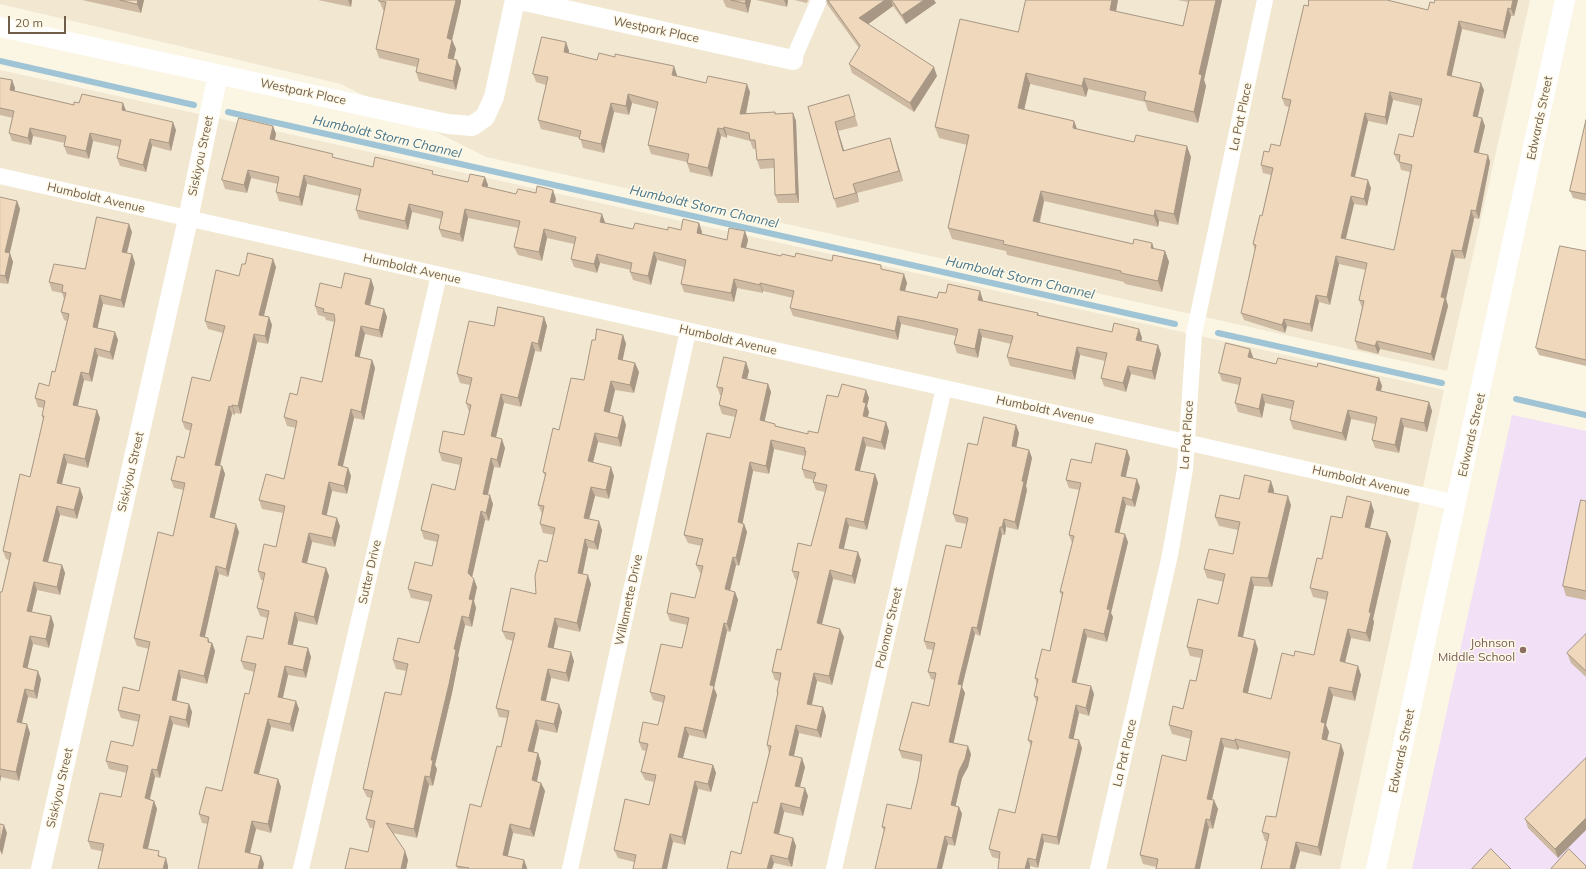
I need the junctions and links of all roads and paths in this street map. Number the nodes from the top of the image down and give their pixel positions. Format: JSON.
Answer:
{"nodes":[{"id":1,"x":515,"y":0,"type":"edge"},
{"id":2,"x":520,"y":0,"type":"edge"},
{"id":3,"x":819,"y":0,"type":"edge"},
{"id":4,"x":1265,"y":0,"type":"edge"},
{"id":5,"x":1566,"y":0,"type":"edge"},
{"id":6,"x":0,"y":26,"type":"edge"},
{"id":7,"x":792,"y":60,"type":"joint"},
{"id":8,"x":218,"y":74,"type":"junction"},
{"id":9,"x":0,"y":176,"type":"edge"},
{"id":10,"x":188,"y":219,"type":"junction"},
{"id":11,"x":439,"y":275,"type":"junction"},
{"id":12,"x":688,"y":331,"type":"junction"},
{"id":13,"x":944,"y":388,"type":"junction"},
{"id":14,"x":1188,"y":442,"type":"junction"},
{"id":15,"x":1457,"y":503,"type":"junction"},
{"id":16,"x":41,"y":869,"type":"edge"},
{"id":17,"x":301,"y":869,"type":"edge"},
{"id":18,"x":570,"y":869,"type":"edge"},
{"id":19,"x":834,"y":869,"type":"edge"},
{"id":20,"x":1098,"y":869,"type":"edge"},
{"id":21,"x":1376,"y":869,"type":"edge"}],
"edges":[{"from":1,"to":8,"type":"street","name":"Westpark Place"},
{"from":2,"to":7,"type":"street","name":"Westpark Place"},
{"from":3,"to":7,"type":"street"},
{"from":4,"to":14,"type":"street","name":"La Pat Place"},
{"from":5,"to":15,"type":"street","name":"Edwards Street"},
{"from":6,"to":8,"type":"street","name":"Westpark Place"},
{"from":8,"to":10,"type":"street","name":"Siskiyou Street"},
{"from":9,"to":10,"type":"street","name":"Humboldt Avenue"},
{"from":10,"to":11,"type":"street","name":"Humboldt Avenue"},
{"from":10,"to":16,"type":"street","name":"Siskiyou Street"},
{"from":11,"to":12,"type":"street","name":"Humboldt Avenue"},
{"from":11,"to":17,"type":"street","name":"Sutter Drive"},
{"from":12,"to":13,"type":"street","name":"Humboldt Avenue"},
{"from":12,"to":18,"type":"street","name":"Willamette Drive"},
{"from":13,"to":14,"type":"street","name":"Humboldt Avenue"},
{"from":13,"to":19,"type":"street","name":"Palomar Street"},
{"from":14,"to":15,"type":"street","name":"Humboldt Avenue"},
{"from":14,"to":20,"type":"street","name":"La Pat Place"},
{"from":15,"to":21,"type":"street","name":"Edwards Street"}]}
